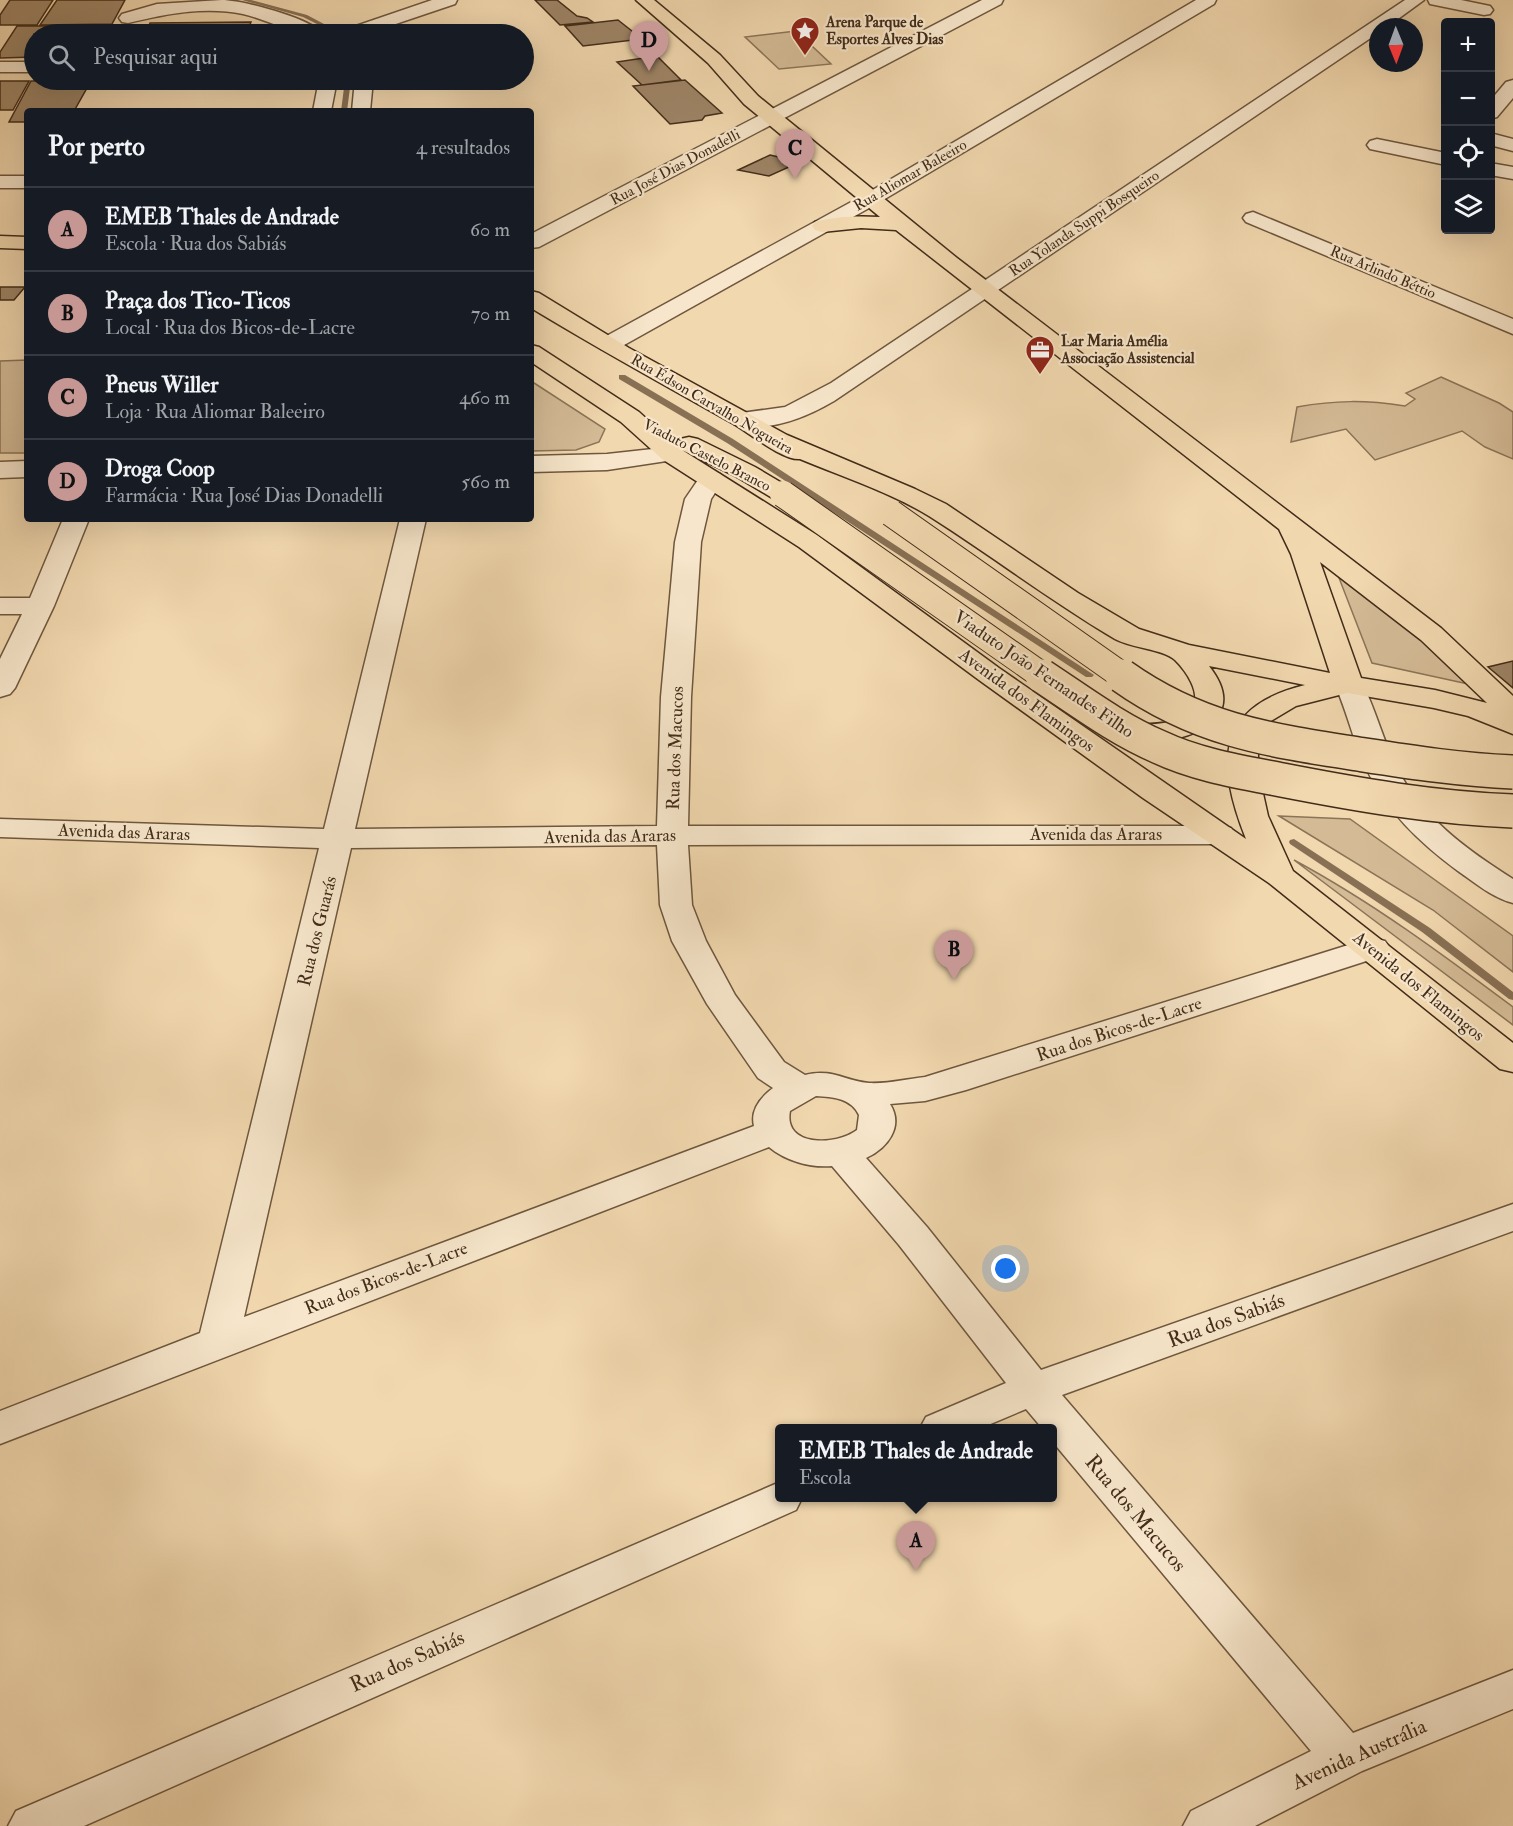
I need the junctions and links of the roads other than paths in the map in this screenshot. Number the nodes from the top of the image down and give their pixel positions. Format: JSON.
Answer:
{"nodes":[{"id":1,"x":137,"y":0,"type":"edge"},
{"id":2,"x":212,"y":0,"type":"edge"},
{"id":3,"x":449,"y":0,"type":"edge"},
{"id":4,"x":644,"y":0,"type":"edge"},
{"id":5,"x":995,"y":0,"type":"edge"},
{"id":6,"x":1208,"y":0,"type":"edge"},
{"id":7,"x":1416,"y":0,"type":"edge"},
{"id":8,"x":1436,"y":0,"type":"edge"},
{"id":9,"x":246,"y":9,"type":"junction"},
{"id":10,"x":1484,"y":10,"type":"dead end"},
{"id":11,"x":128,"y":18,"type":"junction"},
{"id":12,"x":125,"y":24,"type":"edge"},
{"id":13,"x":294,"y":24,"type":"edge"},
{"id":14,"x":371,"y":24,"type":"edge"},
{"id":15,"x":0,"y":67,"type":"edge"},
{"id":16,"x":24,"y":67,"type":"edge"},
{"id":17,"x":1513,"y":86,"type":"edge"},
{"id":18,"x":326,"y":90,"type":"edge"},
{"id":19,"x":363,"y":90,"type":"edge"},
{"id":20,"x":819,"y":91,"type":"junction"},
{"id":21,"x":751,"y":100,"type":"junction"},
{"id":22,"x":1495,"y":107,"type":"edge"},
{"id":23,"x":323,"y":108,"type":"edge"},
{"id":24,"x":361,"y":108,"type":"edge"},
{"id":25,"x":770,"y":117,"type":"junction"},
{"id":26,"x":1495,"y":140,"type":"edge"},
{"id":27,"x":1377,"y":145,"type":"dead end"},
{"id":28,"x":1513,"y":145,"type":"edge"},
{"id":29,"x":1441,"y":158,"type":"edge"},
{"id":30,"x":1495,"y":170,"type":"edge"},
{"id":31,"x":1513,"y":173,"type":"edge"},
{"id":32,"x":0,"y":182,"type":"edge"},
{"id":33,"x":24,"y":182,"type":"edge"},
{"id":34,"x":871,"y":199,"type":"junction"},
{"id":35,"x":1253,"y":218,"type":"dead end"},
{"id":36,"x":900,"y":224,"type":"junction"},
{"id":37,"x":822,"y":226,"type":"junction"},
{"id":38,"x":534,"y":240,"type":"edge"},
{"id":39,"x":0,"y":242,"type":"edge"},
{"id":40,"x":24,"y":243,"type":"edge"},
{"id":41,"x":0,"y":262,"type":"edge"},
{"id":42,"x":24,"y":262,"type":"edge"},
{"id":43,"x":985,"y":292,"type":"junction"},
{"id":44,"x":534,"y":300,"type":"edge"},
{"id":45,"x":1513,"y":327,"type":"edge"},
{"id":46,"x":609,"y":344,"type":"junction"},
{"id":47,"x":534,"y":354,"type":"edge"},
{"id":48,"x":630,"y":417,"type":"junction"},
{"id":49,"x":743,"y":419,"type":"junction"},
{"id":50,"x":780,"y":441,"type":"junction"},
{"id":51,"x":671,"y":454,"type":"junction"},
{"id":52,"x":534,"y":464,"type":"edge"},
{"id":53,"x":24,"y":469,"type":"edge"},
{"id":54,"x":0,"y":470,"type":"edge"},
{"id":55,"x":711,"y":479,"type":"junction"},
{"id":56,"x":783,"y":494,"type":"joint"},
{"id":57,"x":75,"y":522,"type":"edge"},
{"id":58,"x":412,"y":522,"type":"edge"},
{"id":59,"x":1288,"y":522,"type":"junction"},
{"id":60,"x":0,"y":606,"type":"edge"},
{"id":61,"x":40,"y":606,"type":"junction"},
{"id":62,"x":1183,"y":652,"type":"junction"},
{"id":63,"x":1349,"y":685,"type":"junction"},
{"id":64,"x":0,"y":688,"type":"edge"},
{"id":65,"x":1513,"y":712,"type":"edge"},
{"id":66,"x":1050,"y":717,"type":"junction"},
{"id":67,"x":1513,"y":725,"type":"edge"},
{"id":68,"x":1513,"y":772,"type":"edge"},
{"id":69,"x":1513,"y":811,"type":"edge"},
{"id":70,"x":0,"y":828,"type":"edge"},
{"id":71,"x":1220,"y":835,"type":"junction"},
{"id":72,"x":672,"y":836,"type":"junction"},
{"id":73,"x":338,"y":839,"type":"junction"},
{"id":74,"x":1281,"y":876,"type":"junction"},
{"id":75,"x":1513,"y":893,"type":"edge"},
{"id":76,"x":1372,"y":948,"type":"junction"},
{"id":77,"x":1513,"y":1061,"type":"edge"},
{"id":78,"x":799,"y":1088,"type":"junction"},
{"id":79,"x":862,"y":1095,"type":"junction"},
{"id":80,"x":774,"y":1132,"type":"junction"},
{"id":81,"x":840,"y":1152,"type":"junction"},
{"id":82,"x":1513,"y":1217,"type":"edge"},
{"id":83,"x":218,"y":1342,"type":"junction"},
{"id":84,"x":1033,"y":1389,"type":"junction"},
{"id":85,"x":950,"y":1424,"type":"edge"},
{"id":86,"x":0,"y":1428,"type":"edge"},
{"id":87,"x":775,"y":1500,"type":"edge"},
{"id":88,"x":1513,"y":1689,"type":"edge"},
{"id":89,"x":1345,"y":1757,"type":"junction"},
{"id":90,"x":33,"y":1826,"type":"edge"},
{"id":91,"x":1209,"y":1826,"type":"edge"}],
"edges":[{"from":1,"to":11,"type":"street"},
{"from":2,"to":9,"type":"street"},
{"from":3,"to":14,"type":"street"},
{"from":4,"to":21,"type":"main road"},
{"from":5,"to":20,"type":"street","name":"Rua José Dias Donadelli"},
{"from":6,"to":34,"type":"street","name":"Rua Aliomar Baleeiro"},
{"from":7,"to":43,"type":"street","name":"Rua Yolanda Suppi Bosqueiro"},
{"from":8,"to":10,"type":"street"},
{"from":9,"to":11,"type":"street"},
{"from":9,"to":13,"type":"street"},
{"from":11,"to":12,"type":"street"},
{"from":15,"to":16,"type":"street"},
{"from":17,"to":22,"type":"street"},
{"from":18,"to":23,"type":"street"},
{"from":19,"to":24,"type":"street"},
{"from":20,"to":21,"type":"street","name":"Rua José Dias Donadelli"},
{"from":20,"to":25,"type":"street","name":"Rua José Dias Donadelli"},
{"from":21,"to":25,"type":"main road"},
{"from":25,"to":34,"type":"main road"},
{"from":25,"to":38,"type":"street","name":"Rua José Dias Donadelli"},
{"from":26,"to":28,"type":"street"},
{"from":27,"to":29,"type":"street"},
{"from":30,"to":31,"type":"street"},
{"from":32,"to":33,"type":"street"},
{"from":34,"to":36,"type":"main road"},
{"from":34,"to":37,"type":"street","name":"Rua Aliomar Baleeiro"},
{"from":35,"to":45,"type":"street","name":"Rua Arlindo Béttio"},
{"from":36,"to":37,"type":"main road"},
{"from":36,"to":43,"type":"main road"},
{"from":37,"to":46,"type":"street","name":"Rua Aliomar Baleeiro"},
{"from":39,"to":40,"type":"main road"},
{"from":41,"to":42,"type":"main road"},
{"from":43,"to":49,"type":"street","name":"Rua Yolanda Suppi Bosqueiro"},
{"from":43,"to":59,"type":"main road"},
{"from":44,"to":46,"type":"main road","name":"Rua Édson Carvalho Nogueira"},
{"from":46,"to":49,"type":"main road","name":"Rua Édson Carvalho Nogueira"},
{"from":47,"to":48,"type":"main road","name":"Avenida dos Flamingos"},
{"from":48,"to":51,"type":"main road","name":"Avenida dos Flamingos"},
{"from":48,"to":56,"type":"main road","name":"Viaduto Castelo Branco"},
{"from":49,"to":50,"type":"main road","name":"Rua Édson Carvalho Nogueira"},
{"from":50,"to":62,"type":"main road"},
{"from":50,"to":68,"type":"main road","name":"Rua Édson Carvalho Nogueira","bridge":true},
{"from":51,"to":52,"type":"street"},
{"from":51,"to":55,"type":"main road","name":"Avenida dos Flamingos"},
{"from":53,"to":54,"type":"street"},
{"from":55,"to":66,"type":"main road","name":"Avenida dos Flamingos"},
{"from":55,"to":72,"type":"street","name":"Rua dos Macucos"},
{"from":56,"to":69,"type":"main road","name":"Viaduto João Fernandes Filho","bridge":true},
{"from":57,"to":61,"type":"street"},
{"from":58,"to":73,"type":"street","name":"Rua dos Guarás"},
{"from":59,"to":63,"type":"main road"},
{"from":59,"to":65,"type":"main road"},
{"from":60,"to":61,"type":"street"},
{"from":61,"to":64,"type":"street"},
{"from":62,"to":63,"type":"main road"},
{"from":62,"to":66,"type":"main road"},
{"from":63,"to":67,"type":"main road"},
{"from":63,"to":74,"type":"main road"},
{"from":63,"to":75,"type":"street"},
{"from":66,"to":71,"type":"main road","name":"Avenida dos Flamingos"},
{"from":70,"to":73,"type":"street","name":"Avenida das Araras"},
{"from":71,"to":72,"type":"street","name":"Avenida das Araras"},
{"from":71,"to":74,"type":"main road","name":"Avenida dos Flamingos"},
{"from":72,"to":73,"type":"street","name":"Avenida das Araras"},
{"from":72,"to":78,"type":"street","name":"Rua dos Macucos"},
{"from":73,"to":83,"type":"street","name":"Rua dos Guarás"},
{"from":74,"to":76,"type":"main road","name":"Avenida dos Flamingos"},
{"from":76,"to":77,"type":"main road","name":"Avenida dos Flamingos"},
{"from":76,"to":79,"type":"street","name":"Rua dos Bicos-de-Lacre"},
{"from":78,"to":79,"type":"street"},
{"from":78,"to":80,"type":"street"},
{"from":79,"to":81,"type":"street"},
{"from":80,"to":81,"type":"street"},
{"from":80,"to":83,"type":"street","name":"Rua dos Bicos-de-Lacre"},
{"from":81,"to":84,"type":"street","name":"Rua dos Macucos"},
{"from":82,"to":84,"type":"street","name":"Rua dos Sabiás"},
{"from":83,"to":86,"type":"street","name":"Rua dos Bicos-de-Lacre"},
{"from":84,"to":85,"type":"street","name":"Rua dos Sabiás"},
{"from":84,"to":89,"type":"street","name":"Rua dos Macucos"},
{"from":87,"to":90,"type":"street","name":"Rua dos Sabiás"},
{"from":88,"to":89,"type":"street","name":"Avenida Austrália"},
{"from":89,"to":91,"type":"street","name":"Avenida Austrália"}]}
